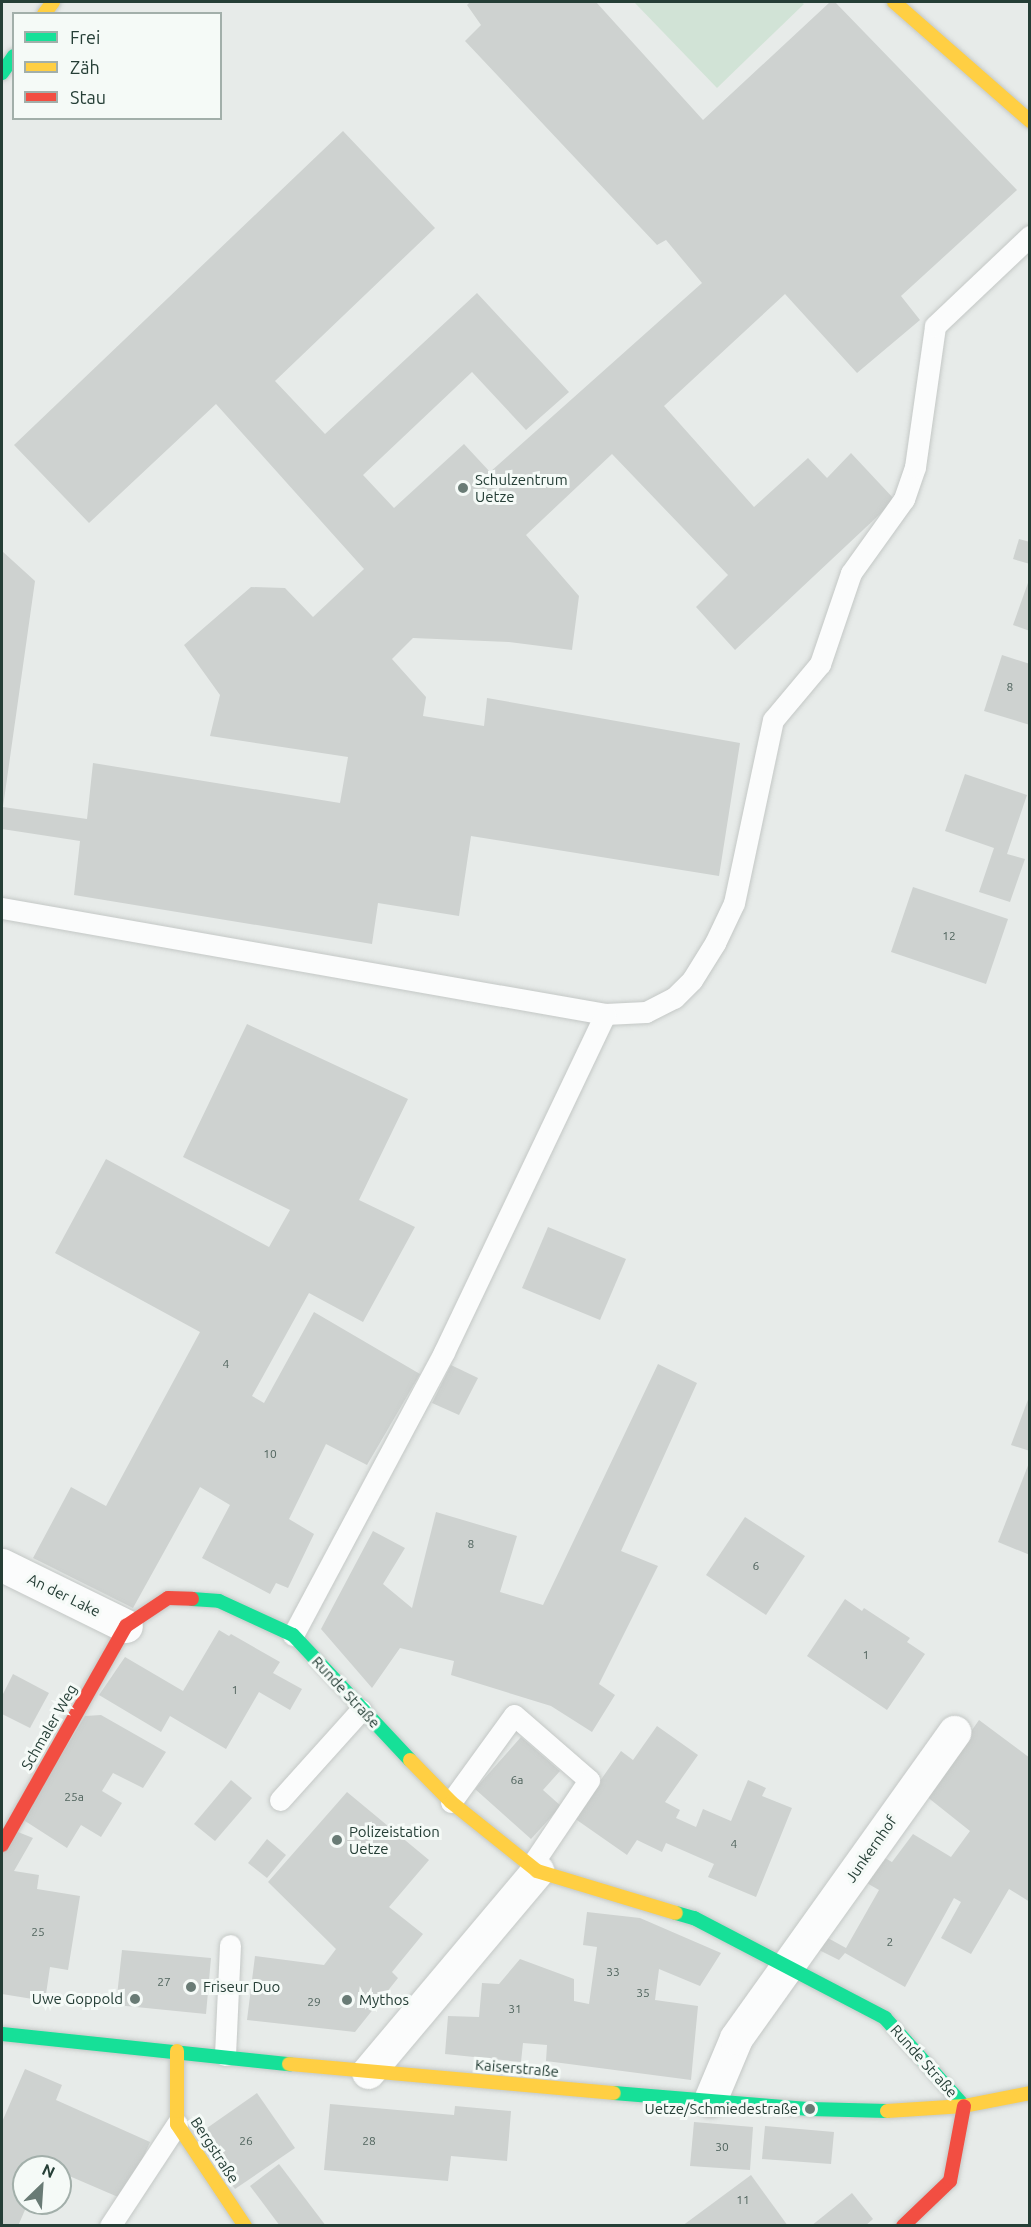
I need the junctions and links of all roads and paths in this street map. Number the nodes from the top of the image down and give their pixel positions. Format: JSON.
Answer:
{"nodes":[{"id":1,"x":894,"y":2,"type":"edge"},
{"id":2,"x":12,"y":59,"type":"edge"},
{"id":3,"x":2,"y":73,"type":"edge"},
{"id":4,"x":1029,"y":120,"type":"edge"},
{"id":5,"x":1029,"y":236,"type":"edge"},
{"id":6,"x":2,"y":908,"type":"edge"},
{"id":7,"x":605,"y":1014,"type":"junction"},
{"id":8,"x":2,"y":1565,"type":"edge"},
{"id":9,"x":126,"y":1626,"type":"junction"},
{"id":10,"x":293,"y":1635,"type":"junction"},
{"id":11,"x":361,"y":1710,"type":"junction"},
{"id":12,"x":954,"y":1732,"type":"dead end"},
{"id":13,"x":280,"y":1800,"type":"dead end"},
{"id":14,"x":451,"y":1802,"type":"junction"},
{"id":15,"x":2,"y":1845,"type":"edge"},
{"id":16,"x":534,"y":1869,"type":"junction"},
{"id":17,"x":230,"y":1946,"type":"dead end"},
{"id":18,"x":788,"y":1966,"type":"junction"},
{"id":19,"x":2,"y":2034,"type":"edge"},
{"id":20,"x":177,"y":2051,"type":"junction"},
{"id":21,"x":225,"y":2055,"type":"junction"},
{"id":22,"x":368,"y":2072,"type":"junction"},
{"id":23,"x":1029,"y":2093,"type":"edge"},
{"id":24,"x":710,"y":2100,"type":"junction"},
{"id":25,"x":964,"y":2106,"type":"junction"},
{"id":26,"x":177,"y":2124,"type":"junction"},
{"id":27,"x":110,"y":2226,"type":"edge"},
{"id":28,"x":245,"y":2226,"type":"edge"},
{"id":29,"x":903,"y":2226,"type":"edge"}],
"edges":[{"from":1,"to":4,"type":"street"},
{"from":2,"to":3,"type":"street"},
{"from":5,"to":7,"type":"lane"},
{"from":6,"to":7,"type":"lane"},
{"from":7,"to":10,"type":"lane"},
{"from":8,"to":9,"type":"street","name":"An der Lake"},
{"from":9,"to":10,"type":"street","name":"Runde Straße"},
{"from":9,"to":15,"type":"street","name":"Schmaler Weg"},
{"from":10,"to":11,"type":"street","name":"Runde Straße"},
{"from":11,"to":13,"type":"lane"},
{"from":11,"to":14,"type":"street","name":"Runde Straße"},
{"from":12,"to":18,"type":"street","name":"Junkernhof"},
{"from":14,"to":16,"type":"street","name":"Runde Straße"},
{"from":14,"to":16,"type":"lane"},
{"from":16,"to":18,"type":"street","name":"Runde Straße"},
{"from":16,"to":22,"type":"street"},
{"from":17,"to":21,"type":"lane"},
{"from":18,"to":24,"type":"street"},
{"from":18,"to":25,"type":"street","name":"Runde Straße"},
{"from":19,"to":20,"type":"street","name":"Kaiserstraße"},
{"from":20,"to":21,"type":"street","name":"Kaiserstraße"},
{"from":20,"to":26,"type":"street","name":"Bergstraße"},
{"from":21,"to":22,"type":"street","name":"Kaiserstraße"},
{"from":22,"to":24,"type":"street","name":"Kaiserstraße"},
{"from":23,"to":25,"type":"street","name":"Kaiserstraße"},
{"from":24,"to":25,"type":"street","name":"Kaiserstraße"},
{"from":25,"to":29,"type":"street"},
{"from":26,"to":27,"type":"lane"},
{"from":26,"to":28,"type":"street","name":"Bergstraße"}]}
